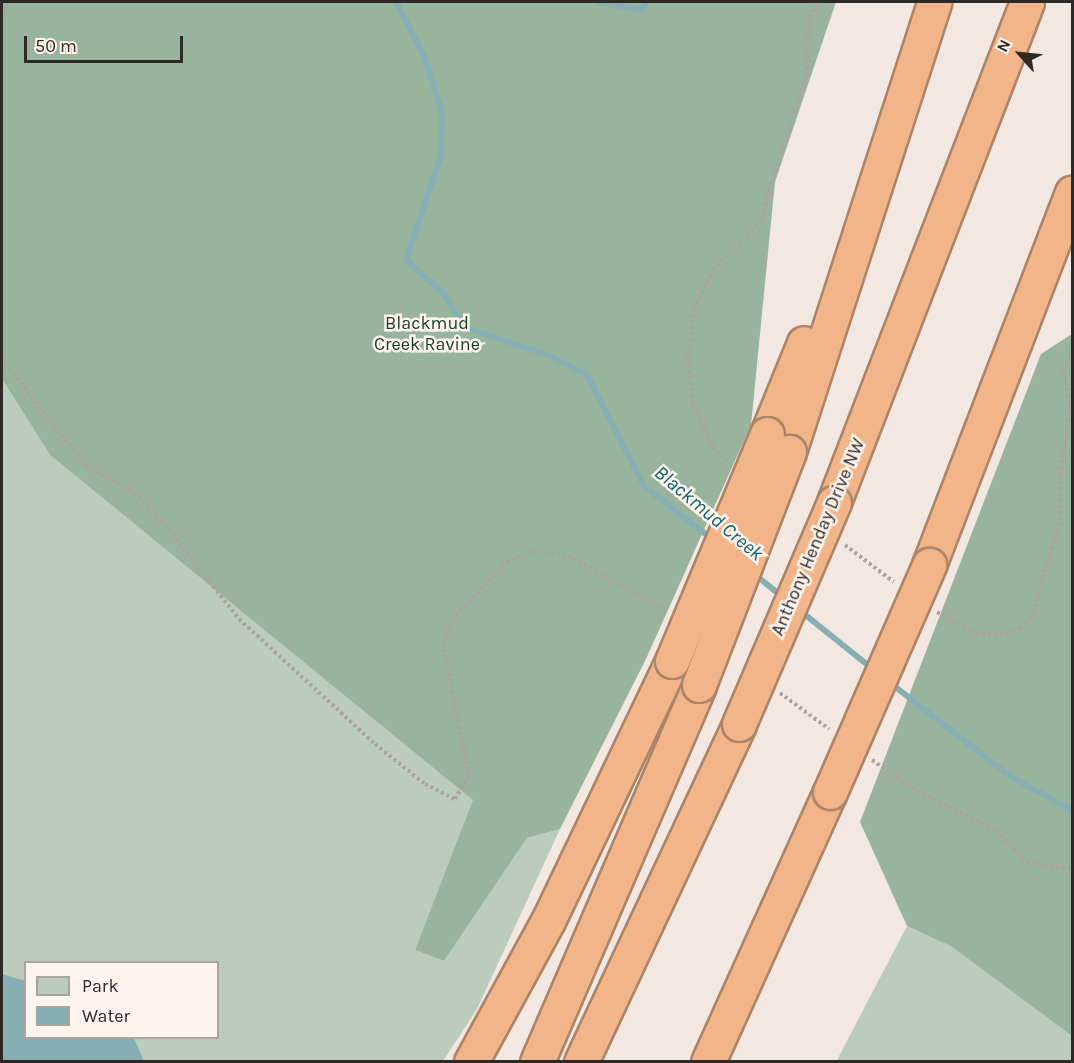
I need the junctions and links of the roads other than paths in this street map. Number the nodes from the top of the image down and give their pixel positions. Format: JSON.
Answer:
{"nodes":[{"id":1,"x":933,"y":2,"type":"edge"},
{"id":2,"x":1027,"y":2,"type":"edge"},
{"id":3,"x":1072,"y":192,"type":"edge"},
{"id":4,"x":778,"y":443,"type":"junction"},
{"id":5,"x":471,"y":1062,"type":"edge"},
{"id":6,"x":537,"y":1062,"type":"edge"},
{"id":7,"x":581,"y":1062,"type":"edge"},
{"id":8,"x":708,"y":1062,"type":"edge"}],
"edges":[{"from":1,"to":4,"type":"highway"},
{"from":2,"to":7,"type":"highway","name":"Anthony Henday Drive NW","bridge":true},
{"from":3,"to":8,"type":"highway","bridge":true},
{"from":4,"to":5,"type":"highway","bridge":true},
{"from":4,"to":6,"type":"highway","bridge":true}]}
